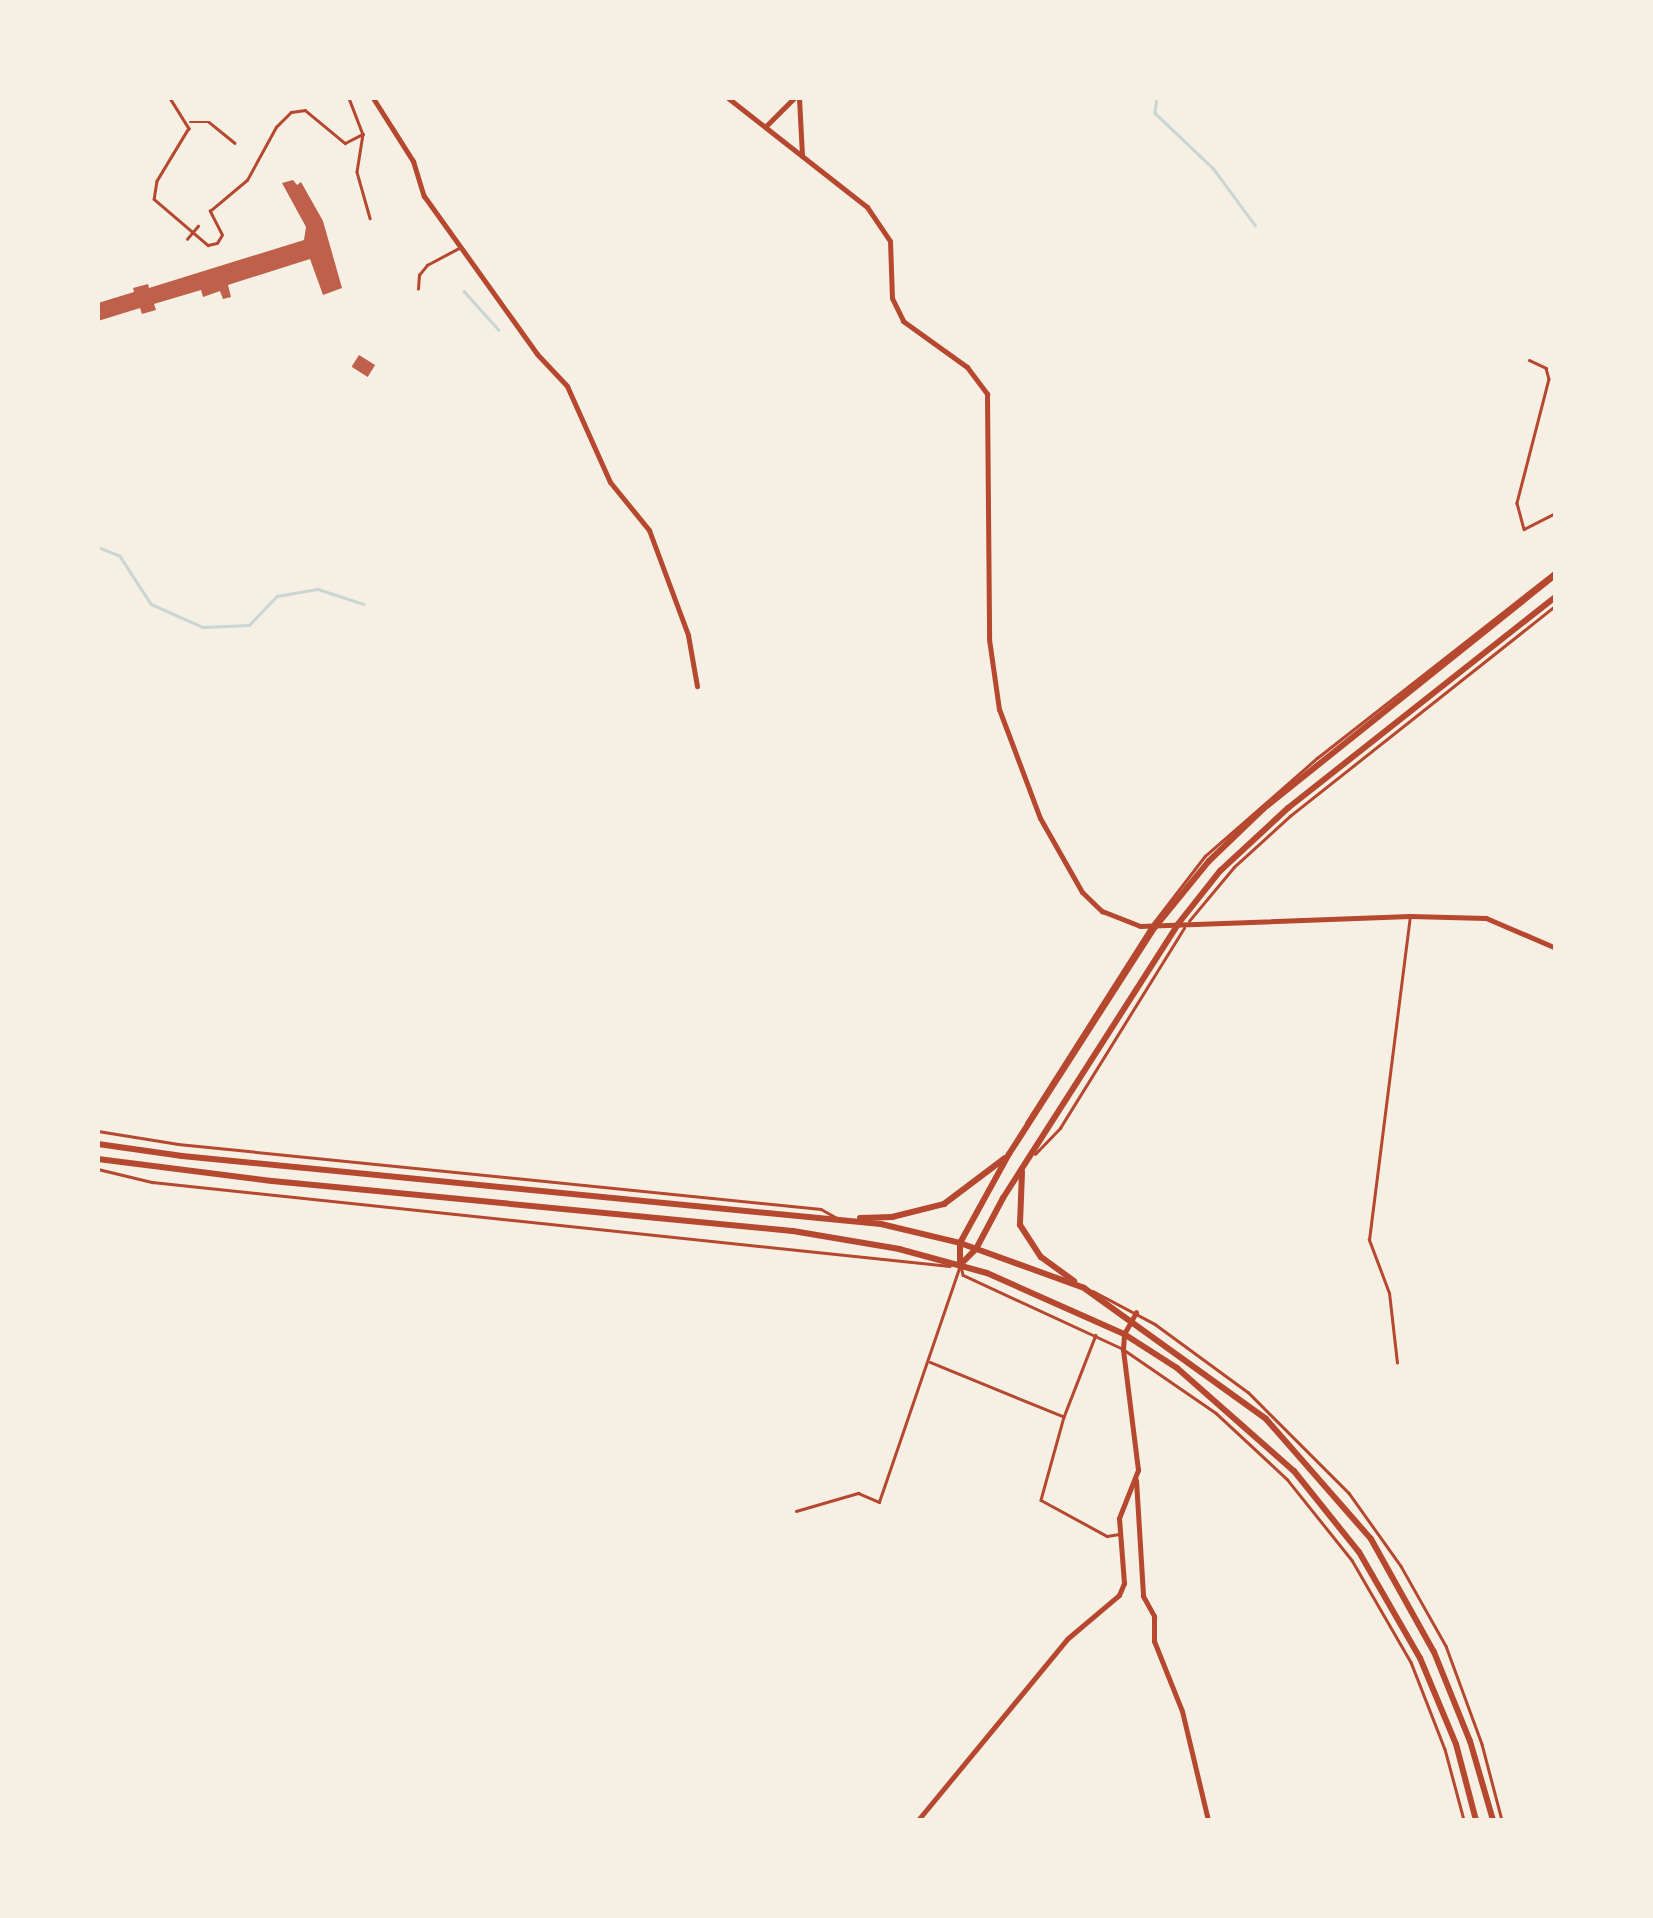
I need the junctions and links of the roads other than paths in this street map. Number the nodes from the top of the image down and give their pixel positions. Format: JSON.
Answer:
{"nodes":[{"id":1,"x":170,"y":98,"type":"edge"},
{"id":2,"x":348,"y":98,"type":"edge"},
{"id":3,"x":373,"y":98,"type":"edge"},
{"id":4,"x":728,"y":98,"type":"edge"},
{"id":5,"x":797,"y":98,"type":"edge"},
{"id":6,"x":189,"y":122,"type":"junction"},
{"id":7,"x":767,"y":125,"type":"junction"},
{"id":8,"x":363,"y":134,"type":"junction"},
{"id":9,"x":235,"y":143,"type":"dead end"},
{"id":10,"x":802,"y":156,"type":"junction"},
{"id":11,"x":370,"y":218,"type":"dead end"},
{"id":12,"x":198,"y":226,"type":"dead end"},
{"id":13,"x":187,"y":240,"type":"dead end"},
{"id":14,"x":460,"y":247,"type":"junction"},
{"id":15,"x":418,"y":289,"type":"dead end"},
{"id":16,"x":1529,"y":360,"type":"dead end"},
{"id":17,"x":1556,"y":513,"type":"edge"},
{"id":18,"x":1556,"y":573,"type":"edge"},
{"id":19,"x":1556,"y":596,"type":"edge"},
{"id":20,"x":1556,"y":606,"type":"edge"},
{"id":21,"x":698,"y":686,"type":"dead end"},
{"id":22,"x":1410,"y":916,"type":"junction"},
{"id":23,"x":1188,"y":922,"type":"junction"},
{"id":24,"x":1178,"y":924,"type":"junction"},
{"id":25,"x":1153,"y":926,"type":"junction"},
{"id":26,"x":1556,"y":948,"type":"edge"},
{"id":27,"x":98,"y":1131,"type":"edge"},
{"id":28,"x":98,"y":1144,"type":"edge"},
{"id":29,"x":1010,"y":1154,"type":"junction"},
{"id":30,"x":98,"y":1159,"type":"edge"},
{"id":31,"x":1023,"y":1166,"type":"junction"},
{"id":32,"x":98,"y":1169,"type":"edge"},
{"id":33,"x":838,"y":1218,"type":"junction"},
{"id":34,"x":960,"y":1243,"type":"junction"},
{"id":35,"x":976,"y":1249,"type":"junction"},
{"id":36,"x":960,"y":1265,"type":"junction"},
{"id":37,"x":1084,"y":1288,"type":"junction"},
{"id":38,"x":1136,"y":1312,"type":"junction"},
{"id":39,"x":1131,"y":1321,"type":"junction"},
{"id":40,"x":1096,"y":1334,"type":"junction"},
{"id":41,"x":1124,"y":1334,"type":"junction"},
{"id":42,"x":1123,"y":1349,"type":"junction"},
{"id":43,"x":929,"y":1361,"type":"junction"},
{"id":44,"x":1396,"y":1363,"type":"dead end"},
{"id":45,"x":1064,"y":1417,"type":"junction"},
{"id":46,"x":1138,"y":1470,"type":"junction"},
{"id":47,"x":796,"y":1511,"type":"dead end"},
{"id":48,"x":1121,"y":1534,"type":"junction"},
{"id":49,"x":918,"y":1820,"type":"edge"},
{"id":50,"x":1208,"y":1820,"type":"edge"},
{"id":51,"x":1464,"y":1820,"type":"edge"},
{"id":52,"x":1476,"y":1820,"type":"edge"},
{"id":53,"x":1493,"y":1820,"type":"edge"},
{"id":54,"x":1502,"y":1820,"type":"edge"}],
"edges":[{"from":1,"to":6,"type":"lane"},
{"from":2,"to":8,"type":"lane"},
{"from":3,"to":14,"type":"street"},
{"from":4,"to":7,"type":"street"},
{"from":5,"to":7,"type":"street"},
{"from":5,"to":10,"type":"street"},
{"from":6,"to":8,"type":"lane"},
{"from":6,"to":9,"type":"lane"},
{"from":7,"to":10,"type":"street"},
{"from":8,"to":11,"type":"lane"},
{"from":10,"to":25,"type":"street"},
{"from":12,"to":13,"type":"lane"},
{"from":14,"to":15,"type":"lane"},
{"from":14,"to":21,"type":"street"},
{"from":16,"to":17,"type":"lane"},
{"from":18,"to":25,"type":"street"},
{"from":19,"to":24,"type":"street"},
{"from":20,"to":23,"type":"lane"},
{"from":22,"to":23,"type":"street"},
{"from":22,"to":26,"type":"street"},
{"from":22,"to":44,"type":"lane"},
{"from":23,"to":24,"type":"street"},
{"from":23,"to":31,"type":"lane"},
{"from":24,"to":25,"type":"street"},
{"from":24,"to":31,"type":"street"},
{"from":25,"to":29,"type":"street"},
{"from":27,"to":33,"type":"lane"},
{"from":28,"to":33,"type":"street"},
{"from":29,"to":33,"type":"street"},
{"from":29,"to":34,"type":"street"},
{"from":30,"to":36,"type":"street"},
{"from":31,"to":35,"type":"street"},
{"from":31,"to":37,"type":"street"},
{"from":32,"to":36,"type":"lane"},
{"from":33,"to":34,"type":"street"},
{"from":34,"to":35,"type":"street"},
{"from":34,"to":36,"type":"street"},
{"from":35,"to":36,"type":"street"},
{"from":35,"to":37,"type":"street"},
{"from":36,"to":40,"type":"lane"},
{"from":36,"to":41,"type":"street"},
{"from":36,"to":43,"type":"lane"},
{"from":37,"to":38,"type":"lane"},
{"from":37,"to":39,"type":"street"},
{"from":38,"to":39,"type":"street"},
{"from":38,"to":54,"type":"lane"},
{"from":39,"to":41,"type":"street"},
{"from":39,"to":53,"type":"street"},
{"from":40,"to":42,"type":"lane"},
{"from":40,"to":45,"type":"lane"},
{"from":41,"to":42,"type":"street"},
{"from":41,"to":52,"type":"street"},
{"from":42,"to":46,"type":"street"},
{"from":42,"to":51,"type":"lane"},
{"from":43,"to":45,"type":"lane"},
{"from":43,"to":47,"type":"lane"},
{"from":45,"to":48,"type":"lane"},
{"from":46,"to":48,"type":"street"},
{"from":46,"to":50,"type":"street"},
{"from":48,"to":49,"type":"street"}]}
